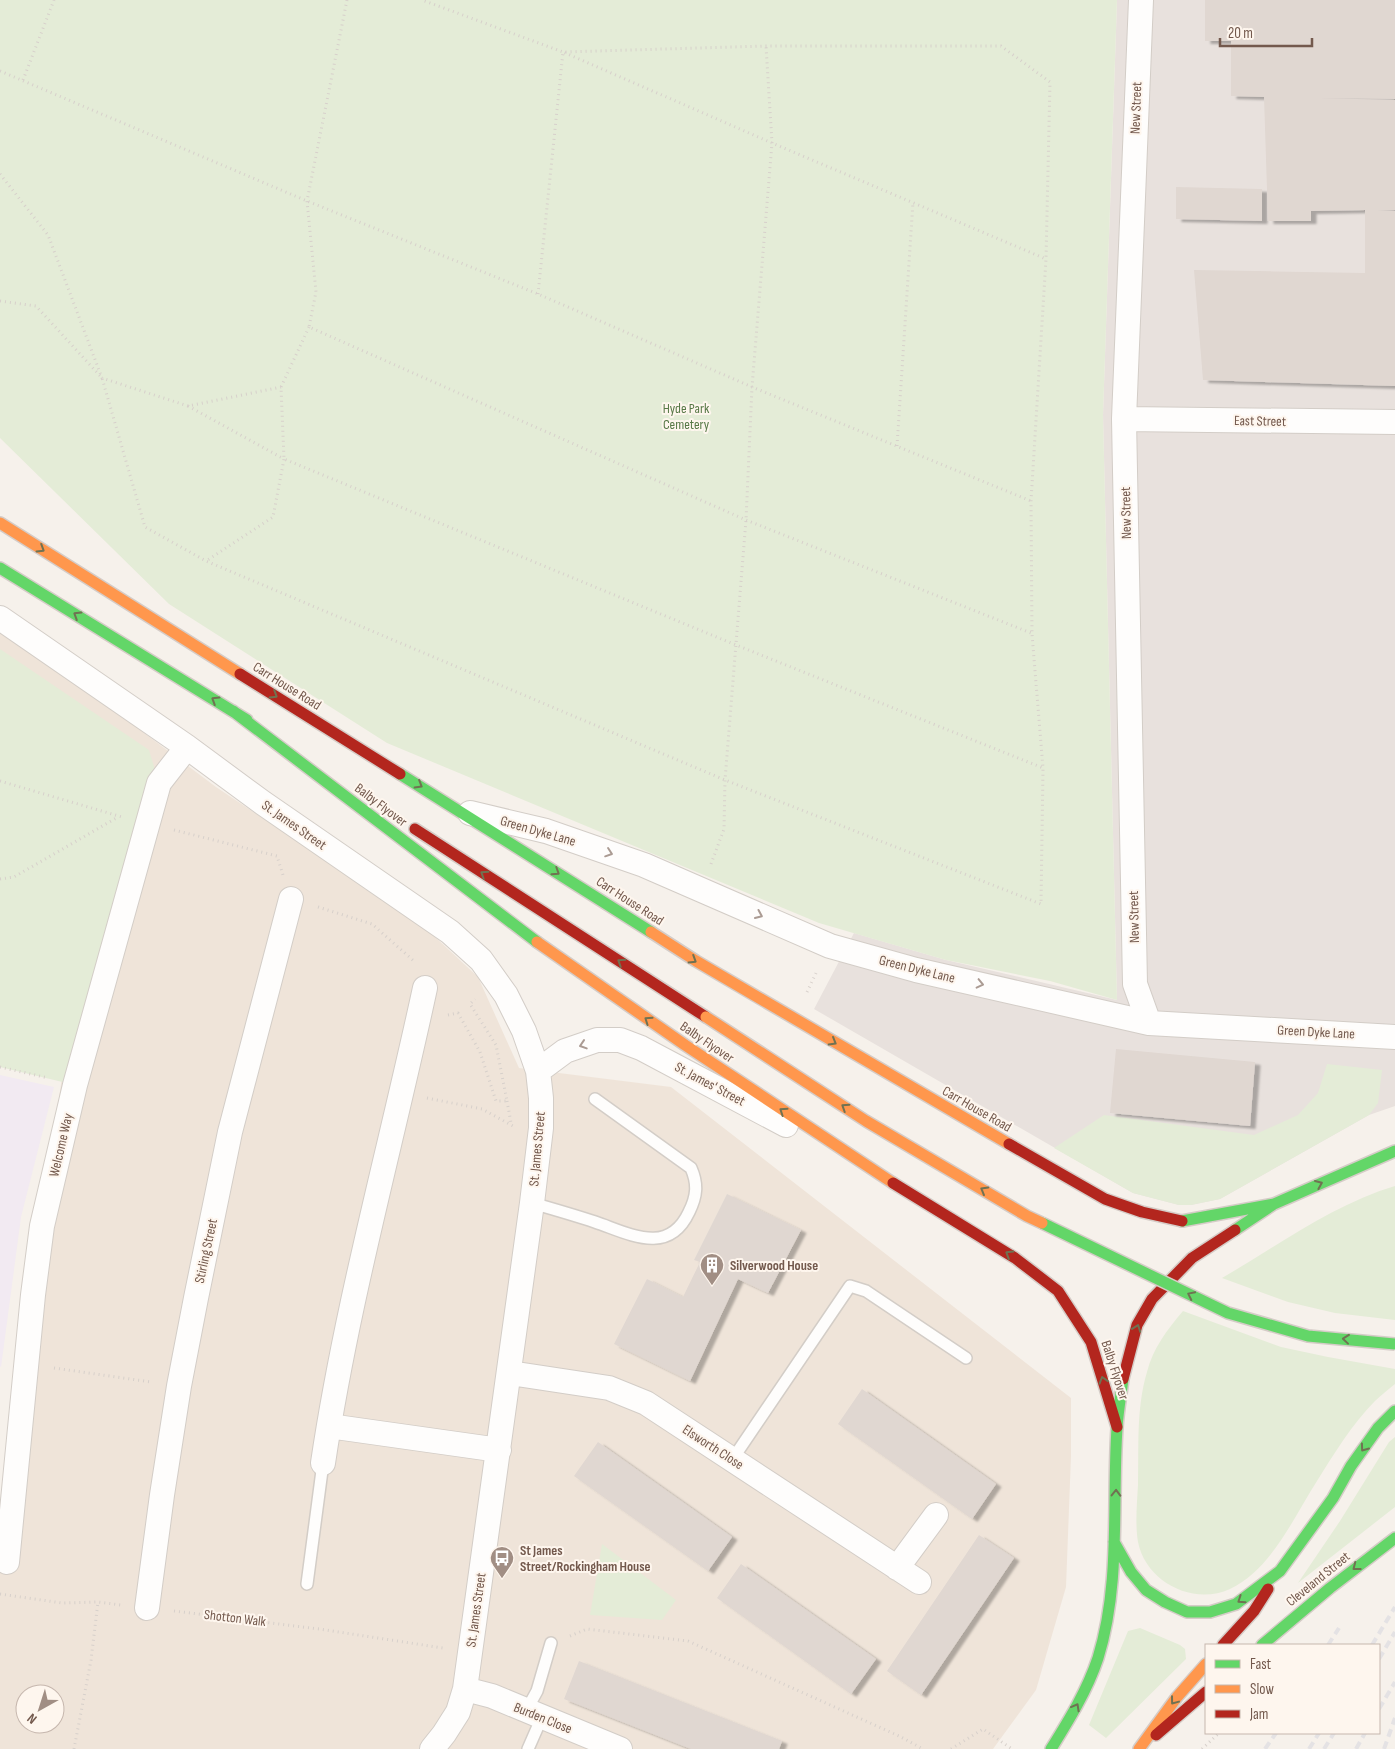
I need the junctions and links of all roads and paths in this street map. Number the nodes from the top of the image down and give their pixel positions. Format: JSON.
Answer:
{"nodes":[{"id":1,"x":54,"y":0,"type":"edge"},
{"id":2,"x":347,"y":0,"type":"edge"},
{"id":3,"x":422,"y":0,"type":"edge"},
{"id":4,"x":1141,"y":0,"type":"edge"},
{"id":5,"x":766,"y":46,"type":"junction"},
{"id":6,"x":563,"y":52,"type":"junction"},
{"id":7,"x":0,"y":71,"type":"edge"},
{"id":8,"x":23,"y":80,"type":"junction"},
{"id":9,"x":772,"y":143,"type":"junction"},
{"id":10,"x":0,"y":174,"type":"edge"},
{"id":11,"x":307,"y":201,"type":"junction"},
{"id":12,"x":913,"y":202,"type":"junction"},
{"id":13,"x":1046,"y":258,"type":"junction"},
{"id":14,"x":538,"y":294,"type":"junction"},
{"id":15,"x":0,"y":301,"type":"edge"},
{"id":16,"x":309,"y":327,"type":"junction"},
{"id":17,"x":102,"y":378,"type":"junction"},
{"id":18,"x":281,"y":387,"type":"junction"},
{"id":19,"x":752,"y":387,"type":"junction"},
{"id":20,"x":188,"y":406,"type":"junction"},
{"id":21,"x":1124,"y":419,"type":"junction"},
{"id":22,"x":1395,"y":422,"type":"edge"},
{"id":23,"x":897,"y":446,"type":"junction"},
{"id":24,"x":284,"y":458,"type":"junction"},
{"id":25,"x":1031,"y":501,"type":"junction"},
{"id":26,"x":746,"y":520,"type":"junction"},
{"id":27,"x":0,"y":523,"type":"edge"},
{"id":28,"x":206,"y":561,"type":"junction"},
{"id":29,"x":0,"y":568,"type":"edge"},
{"id":30,"x":0,"y":618,"type":"edge"},
{"id":31,"x":1032,"y":634,"type":"junction"},
{"id":32,"x":736,"y":645,"type":"junction"},
{"id":33,"x":233,"y":711,"type":"junction"},
{"id":34,"x":187,"y":747,"type":"junction"},
{"id":35,"x":1043,"y":768,"type":"junction"},
{"id":36,"x":725,"y":780,"type":"junction"},
{"id":37,"x":366,"y":797,"type":"dead end"},
{"id":38,"x":461,"y":811,"type":"junction"},
{"id":39,"x":118,"y":816,"type":"dead end"},
{"id":40,"x":407,"y":824,"type":"dead end"},
{"id":41,"x":0,"y":879,"type":"edge"},
{"id":42,"x":701,"y":890,"type":"junction"},
{"id":43,"x":291,"y":899,"type":"joint"},
{"id":44,"x":830,"y":946,"type":"junction"},
{"id":45,"x":425,"y":988,"type":"joint"},
{"id":46,"x":806,"y":994,"type":"dead end"},
{"id":47,"x":476,"y":998,"type":"dead end"},
{"id":48,"x":418,"y":1021,"type":"junction"},
{"id":49,"x":1149,"y":1023,"type":"junction"},
{"id":50,"x":1395,"y":1036,"type":"edge"},
{"id":51,"x":0,"y":1067,"type":"edge"},
{"id":52,"x":538,"y":1071,"type":"junction"},
{"id":53,"x":75,"y":1085,"type":"junction"},
{"id":54,"x":402,"y":1094,"type":"junction"},
{"id":55,"x":596,"y":1099,"type":"dead end"},
{"id":56,"x":507,"y":1101,"type":"junction"},
{"id":57,"x":511,"y":1124,"type":"junction"},
{"id":58,"x":1395,"y":1151,"type":"edge"},
{"id":59,"x":537,"y":1161,"type":"junction"},
{"id":60,"x":878,"y":1174,"type":"junction"},
{"id":61,"x":532,"y":1203,"type":"junction"},
{"id":62,"x":1274,"y":1204,"type":"junction"},
{"id":63,"x":1395,"y":1344,"type":"edge"},
{"id":64,"x":966,"y":1358,"type":"dead end"},
{"id":65,"x":47,"y":1367,"type":"dead end"},
{"id":66,"x":510,"y":1373,"type":"junction"},
{"id":67,"x":179,"y":1386,"type":"junction"},
{"id":68,"x":1395,"y":1411,"type":"edge"},
{"id":69,"x":329,"y":1426,"type":"junction"},
{"id":70,"x":1117,"y":1427,"type":"junction"},
{"id":71,"x":499,"y":1450,"type":"junction"},
{"id":72,"x":732,"y":1460,"type":"junction"},
{"id":73,"x":323,"y":1463,"type":"joint"},
{"id":74,"x":6,"y":1509,"type":"edge"},
{"id":75,"x":936,"y":1515,"type":"dead end"},
{"id":76,"x":1395,"y":1538,"type":"edge"},
{"id":77,"x":1114,"y":1542,"type":"junction"},
{"id":78,"x":7,"y":1562,"type":"dead end"},
{"id":79,"x":897,"y":1568,"type":"junction"},
{"id":80,"x":1280,"y":1571,"type":"junction"},
{"id":81,"x":919,"y":1582,"type":"dead end"},
{"id":82,"x":307,"y":1584,"type":"dead end"},
{"id":83,"x":0,"y":1594,"type":"edge"},
{"id":84,"x":98,"y":1602,"type":"junction"},
{"id":85,"x":147,"y":1608,"type":"junction"},
{"id":86,"x":551,"y":1643,"type":"joint"},
{"id":87,"x":1224,"y":1644,"type":"edge"},
{"id":88,"x":1263,"y":1644,"type":"edge"},
{"id":89,"x":470,"y":1653,"type":"junction"},
{"id":90,"x":1205,"y":1665,"type":"edge"},
{"id":91,"x":465,"y":1689,"type":"junction"},
{"id":92,"x":1205,"y":1693,"type":"edge"},
{"id":93,"x":534,"y":1714,"type":"junction"},
{"id":94,"x":1218,"y":1734,"type":"edge"},
{"id":95,"x":1140,"y":1748,"type":"edge"},
{"id":96,"x":74,"y":1749,"type":"edge"},
{"id":97,"x":432,"y":1749,"type":"edge"},
{"id":98,"x":528,"y":1749,"type":"edge"},
{"id":99,"x":620,"y":1749,"type":"edge"},
{"id":100,"x":924,"y":1749,"type":"edge"},
{"id":101,"x":951,"y":1749,"type":"edge"},
{"id":102,"x":1012,"y":1749,"type":"edge"},
{"id":103,"x":1051,"y":1749,"type":"edge"},
{"id":104,"x":1202,"y":1749,"type":"edge"}],
"edges":[{"from":1,"to":8,"type":"path"},
{"from":2,"to":11,"type":"path"},
{"from":3,"to":6,"type":"path"},
{"from":4,"to":21,"type":"street","name":"New Street"},
{"from":5,"to":6,"type":"path"},
{"from":5,"to":9,"type":"path"},
{"from":5,"to":13,"type":"path"},
{"from":6,"to":9,"type":"path"},
{"from":6,"to":14,"type":"path"},
{"from":7,"to":8,"type":"path"},
{"from":8,"to":11,"type":"path"},
{"from":9,"to":12,"type":"path"},
{"from":9,"to":19,"type":"path"},
{"from":10,"to":17,"type":"path"},
{"from":11,"to":14,"type":"path"},
{"from":11,"to":16,"type":"path"},
{"from":12,"to":13,"type":"path"},
{"from":12,"to":23,"type":"path"},
{"from":13,"to":25,"type":"path"},
{"from":14,"to":19,"type":"path"},
{"from":15,"to":17,"type":"path"},
{"from":16,"to":18,"type":"path"},
{"from":16,"to":26,"type":"path"},
{"from":17,"to":20,"type":"path"},
{"from":17,"to":28,"type":"path"},
{"from":18,"to":20,"type":"path"},
{"from":18,"to":24,"type":"path"},
{"from":19,"to":23,"type":"path"},
{"from":19,"to":26,"type":"path"},
{"from":20,"to":24,"type":"path"},
{"from":21,"to":22,"type":"street","name":"East Street"},
{"from":21,"to":49,"type":"street","name":"New Street"},
{"from":23,"to":25,"type":"path"},
{"from":24,"to":28,"type":"path"},
{"from":24,"to":32,"type":"path"},
{"from":25,"to":31,"type":"path"},
{"from":26,"to":31,"type":"path"},
{"from":26,"to":32,"type":"path"},
{"from":27,"to":38,"type":"main road","name":"Carr House Road","one_way":true},
{"from":28,"to":36,"type":"path"},
{"from":33,"to":29,"type":"main road","one_way":true},
{"from":30,"to":34,"type":"street","name":"St. James Street"},
{"from":31,"to":35,"type":"path"},
{"from":32,"to":35,"type":"path"},
{"from":32,"to":36,"type":"path"},
{"from":33,"to":37,"type":"main road"},
{"from":60,"to":33,"type":"main road","name":"Balby Flyover","one_way":true},
{"from":34,"to":52,"type":"street","name":"St. James Street"},
{"from":34,"to":53,"type":"street","name":"Welcome Way"},
{"from":35,"to":36,"type":"path"},
{"from":36,"to":42,"type":"path"},
{"from":38,"to":42,"type":"street","name":"Green Dyke Lane","one_way":true},
{"from":38,"to":62,"type":"main road","name":"Carr House Road","one_way":true},
{"from":39,"to":41,"type":"path"},
{"from":63,"to":40,"type":"main road","name":"Balby Flyover","one_way":true,"bridge":true},
{"from":42,"to":44,"type":"street","name":"Green Dyke Lane","one_way":true},
{"from":43,"to":45,"type":"path"},
{"from":43,"to":67,"type":"street","name":"Stirling Street"},
{"from":44,"to":46,"type":"path"},
{"from":44,"to":49,"type":"street","name":"Green Dyke Lane","one_way":true},
{"from":45,"to":48,"type":"street"},
{"from":47,"to":56,"type":"path"},
{"from":48,"to":54,"type":"street"},
{"from":48,"to":56,"type":"path"},
{"from":49,"to":50,"type":"street","name":"Green Dyke Lane"},
{"from":51,"to":53,"type":"path"},
{"from":52,"to":59,"type":"street","name":"St. James Street"},
{"from":60,"to":52,"type":"street","name":"St. James' Street","one_way":true},
{"from":53,"to":74,"type":"street","name":"Welcome Way"},
{"from":54,"to":57,"type":"path"},
{"from":54,"to":69,"type":"street"},
{"from":55,"to":61,"type":"lane"},
{"from":56,"to":57,"type":"path"},
{"from":57,"to":59,"type":"path"},
{"from":62,"to":58,"type":"main road","name":"Balby Flyover","one_way":true},
{"from":59,"to":61,"type":"street","name":"St. James Street"},
{"from":70,"to":60,"type":"main road","name":"Balby Flyover","one_way":true},
{"from":61,"to":66,"type":"street","name":"St. James Street"},
{"from":70,"to":62,"type":"main road","name":"Balby Flyover","one_way":true},
{"from":64,"to":72,"type":"lane"},
{"from":65,"to":67,"type":"path"},
{"from":66,"to":71,"type":"street","name":"St. James Street"},
{"from":66,"to":72,"type":"street","name":"Elsworth Close"},
{"from":67,"to":85,"type":"street","name":"Stirling Street"},
{"from":68,"to":80,"type":"main road","one_way":true},
{"from":69,"to":71,"type":"street"},
{"from":69,"to":73,"type":"street"},
{"from":77,"to":70,"type":"main road","name":"Balby Flyover","one_way":true},
{"from":71,"to":89,"type":"street","name":"St. James Street"},
{"from":72,"to":79,"type":"street","name":"Elsworth Close"},
{"from":73,"to":82,"type":"lane"},
{"from":74,"to":78,"type":"street","name":"Welcome Way"},
{"from":75,"to":79,"type":"street"},
{"from":76,"to":88,"type":"main road","name":"Cleveland Street","one_way":true},
{"from":80,"to":77,"type":"main road","one_way":true},
{"from":103,"to":77,"type":"main road","one_way":true},
{"from":79,"to":81,"type":"street","name":"Elsworth Close"},
{"from":80,"to":87,"type":"main road","name":"Cleveland Street"},
{"from":83,"to":84,"type":"path","name":"Shotton Walk"},
{"from":84,"to":85,"type":"path","name":"Shotton Walk"},
{"from":84,"to":96,"type":"path"},
{"from":85,"to":89,"type":"path","name":"Shotton Walk"},
{"from":86,"to":93,"type":"lane"},
{"from":86,"to":100,"type":"path"},
{"from":89,"to":91,"type":"street","name":"St. James Street"},
{"from":90,"to":95,"type":"main road","one_way":true},
{"from":91,"to":93,"type":"street","name":"Burden Close"},
{"from":91,"to":97,"type":"street","name":"St. James Street"},
{"from":92,"to":95,"type":"main road"},
{"from":93,"to":98,"type":"lane"},
{"from":93,"to":99,"type":"street","name":"Burden Close"},
{"from":94,"to":104,"type":"path"},
{"from":101,"to":102,"type":"path"}]}
